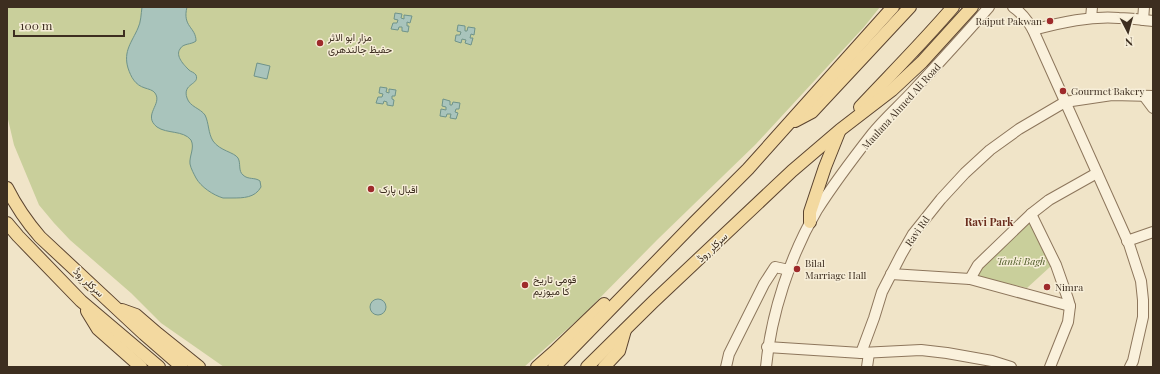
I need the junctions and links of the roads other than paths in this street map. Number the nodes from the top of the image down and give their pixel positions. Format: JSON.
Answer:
{"nodes":[{"id":1,"x":894,"y":7,"type":"edge"},
{"id":2,"x":910,"y":7,"type":"edge"},
{"id":3,"x":972,"y":7,"type":"edge"},
{"id":4,"x":989,"y":7,"type":"edge"},
{"id":5,"x":1013,"y":7,"type":"edge"},
{"id":6,"x":1092,"y":7,"type":"edge"},
{"id":7,"x":1144,"y":7,"type":"edge"},
{"id":8,"x":950,"y":11,"type":"edge"},
{"id":9,"x":1091,"y":18,"type":"junction"},
{"id":10,"x":1148,"y":21,"type":"edge"},
{"id":11,"x":1034,"y":30,"type":"junction"},
{"id":12,"x":922,"y":62,"type":"junction"},
{"id":13,"x":931,"y":71,"type":"junction"},
{"id":14,"x":1148,"y":96,"type":"edge"},
{"id":15,"x":1065,"y":102,"type":"junction"},
{"id":16,"x":1153,"y":108,"type":"edge"},
{"id":17,"x":787,"y":126,"type":"junction"},
{"id":18,"x":840,"y":130,"type":"junction"},
{"id":19,"x":1097,"y":173,"type":"junction"},
{"id":20,"x":7,"y":188,"type":"edge"},
{"id":21,"x":1031,"y":214,"type":"junction"},
{"id":22,"x":810,"y":222,"type":"junction"},
{"id":23,"x":7,"y":223,"type":"edge"},
{"id":24,"x":1153,"y":232,"type":"edge"},
{"id":25,"x":1127,"y":240,"type":"junction"},
{"id":26,"x":655,"y":264,"type":"junction"},
{"id":27,"x":789,"y":270,"type":"junction"},
{"id":28,"x":891,"y":274,"type":"junction"},
{"id":29,"x":970,"y":280,"type":"junction"},
{"id":30,"x":81,"y":301,"type":"junction"},
{"id":31,"x":1070,"y":306,"type":"junction"},
{"id":32,"x":117,"y":309,"type":"junction"},
{"id":33,"x":626,"y":329,"type":"junction"},
{"id":34,"x":768,"y":347,"type":"junction"},
{"id":35,"x":865,"y":353,"type":"junction"},
{"id":36,"x":141,"y":367,"type":"edge"},
{"id":37,"x":159,"y":367,"type":"edge"},
{"id":38,"x":182,"y":367,"type":"edge"},
{"id":39,"x":199,"y":367,"type":"edge"},
{"id":40,"x":537,"y":367,"type":"edge"},
{"id":41,"x":554,"y":367,"type":"edge"},
{"id":42,"x":587,"y":367,"type":"edge"},
{"id":43,"x":604,"y":367,"type":"edge"},
{"id":44,"x":726,"y":367,"type":"edge"},
{"id":45,"x":766,"y":367,"type":"edge"},
{"id":46,"x":867,"y":367,"type":"edge"},
{"id":47,"x":1011,"y":367,"type":"edge"},
{"id":48,"x":1050,"y":367,"type":"edge"},
{"id":49,"x":1130,"y":367,"type":"edge"}],
"edges":[{"from":1,"to":17,"type":"main road"},
{"from":2,"to":17,"type":"main road"},
{"from":3,"to":12,"type":"main road","name":"سرکلر روڈ"},
{"from":4,"to":13,"type":"street","name":"Maulana Ahmed Ali Road"},
{"from":5,"to":11,"type":"street"},
{"from":6,"to":9,"type":"street"},
{"from":7,"to":10,"type":"street"},
{"from":8,"to":18,"type":"main road","name":"سرکلر روڈ"},
{"from":9,"to":10,"type":"street"},
{"from":9,"to":11,"type":"street"},
{"from":11,"to":15,"type":"street"},
{"from":12,"to":13,"type":"street"},
{"from":12,"to":18,"type":"main road","name":"سرکلر روڈ"},
{"from":13,"to":22,"type":"street","name":"Maulana Ahmed Ali Road"},
{"from":14,"to":15,"type":"street","name":"Ravi Rd"},
{"from":14,"to":16,"type":"street"},
{"from":15,"to":19,"type":"street"},
{"from":15,"to":28,"type":"street","name":"Ravi Rd"},
{"from":17,"to":26,"type":"main road"},
{"from":18,"to":22,"type":"main road"},
{"from":18,"to":33,"type":"main road","name":"سرکلر روڈ"},
{"from":19,"to":21,"type":"street"},
{"from":19,"to":25,"type":"street"},
{"from":20,"to":32,"type":"main road","name":"سرکلر روڈ"},
{"from":21,"to":29,"type":"street"},
{"from":21,"to":31,"type":"street"},
{"from":22,"to":27,"type":"street","name":"Maulana Ahmed Ali Road"},
{"from":23,"to":30,"type":"main road","name":"سرکلر روڈ"},
{"from":24,"to":25,"type":"street"},
{"from":25,"to":49,"type":"street"},
{"from":26,"to":40,"type":"main road"},
{"from":26,"to":41,"type":"main road"},
{"from":27,"to":34,"type":"street","name":"Maulana Ahmed Ali Road"},
{"from":27,"to":44,"type":"street"},
{"from":28,"to":29,"type":"street"},
{"from":28,"to":35,"type":"street","name":"Ravi Rd"},
{"from":29,"to":31,"type":"street"},
{"from":30,"to":36,"type":"main road"},
{"from":30,"to":37,"type":"main road","name":"سرکلر روڈ"},
{"from":31,"to":48,"type":"street"},
{"from":32,"to":38,"type":"main road","name":"سرکلر روڈ"},
{"from":32,"to":39,"type":"main road"},
{"from":33,"to":42,"type":"main road","name":"سرکلر روڈ"},
{"from":33,"to":43,"type":"main road"},
{"from":34,"to":35,"type":"street"},
{"from":34,"to":45,"type":"street","name":"Maulana Ahmed Ali Road"},
{"from":35,"to":46,"type":"street","name":"Ravi Rd"},
{"from":35,"to":47,"type":"street"}]}
